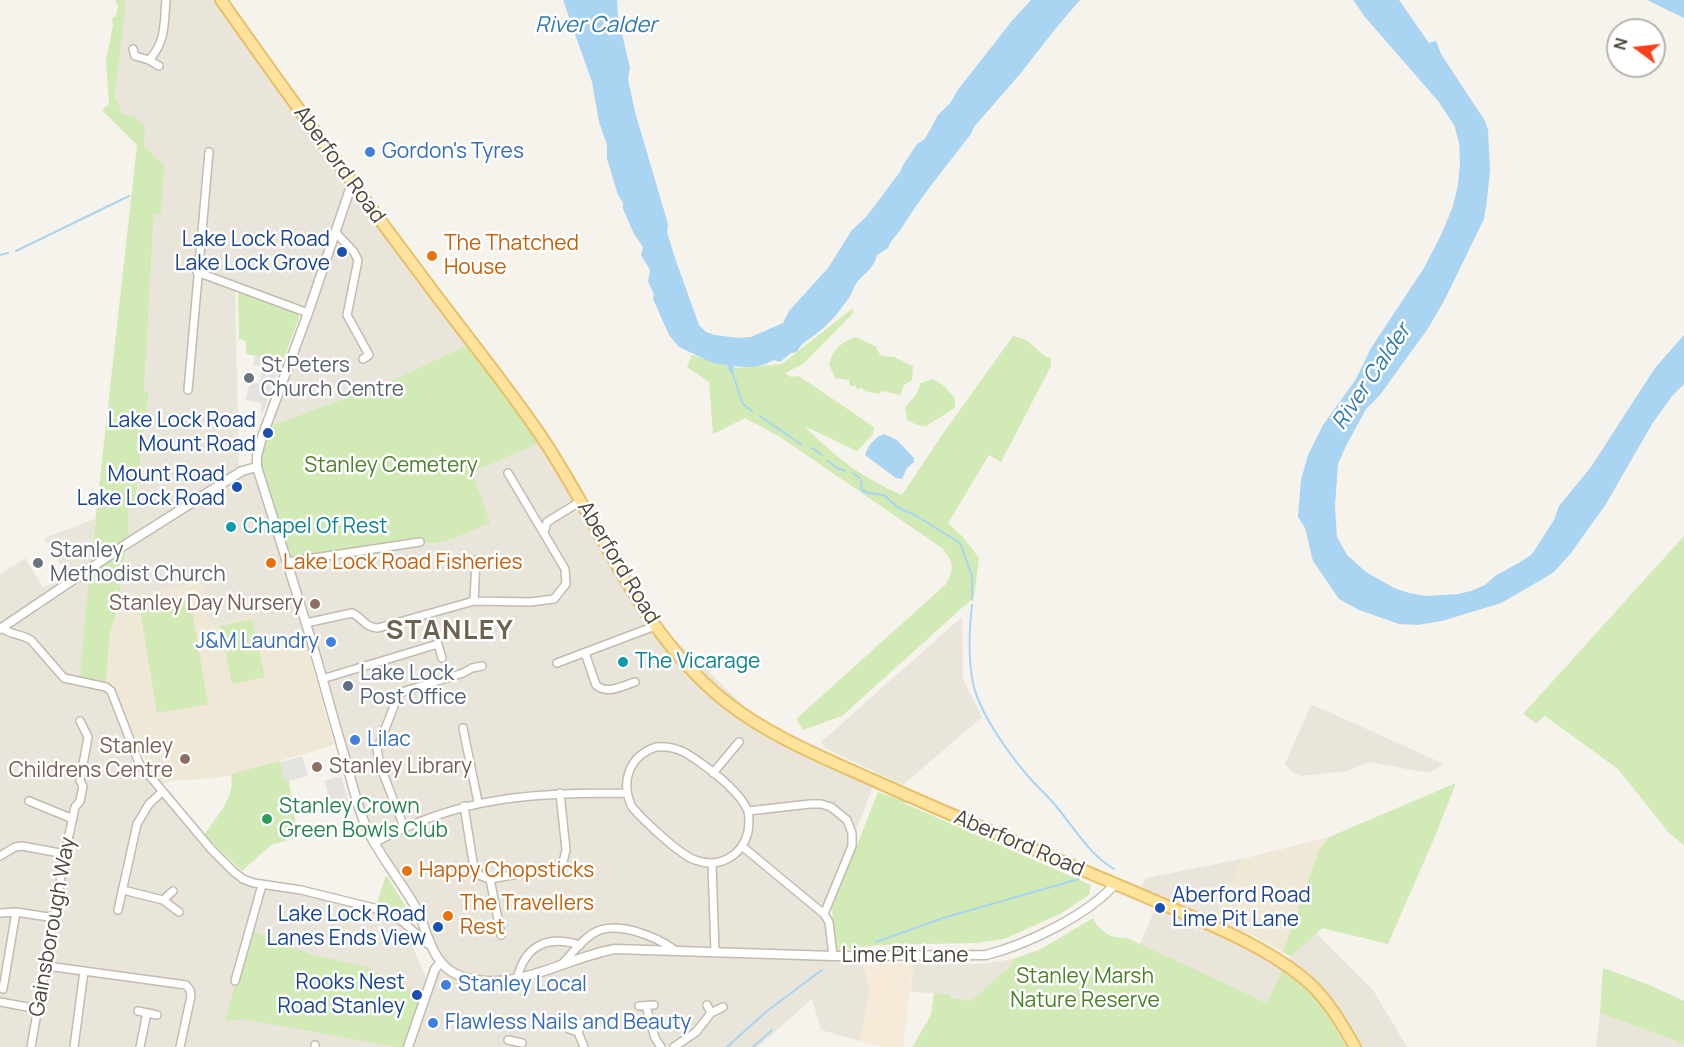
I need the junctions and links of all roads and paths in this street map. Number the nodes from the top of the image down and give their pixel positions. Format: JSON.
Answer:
{"nodes":[{"id":1,"x":166,"y":0,"type":"edge"},
{"id":2,"x":221,"y":0,"type":"edge"},
{"id":3,"x":133,"y":50,"type":"dead end"},
{"id":4,"x":149,"y":60,"type":"junction"},
{"id":5,"x":159,"y":66,"type":"dead end"},
{"id":6,"x":209,"y":152,"type":"dead end"},
{"id":7,"x":352,"y":183,"type":"junction"},
{"id":8,"x":336,"y":233,"type":"junction"},
{"id":9,"x":197,"y":272,"type":"junction"},
{"id":10,"x":308,"y":314,"type":"junction"},
{"id":11,"x":363,"y":359,"type":"dead end"},
{"id":12,"x":188,"y":390,"type":"dead end"},
{"id":13,"x":257,"y":467,"type":"junction"},
{"id":14,"x":508,"y":473,"type":"dead end"},
{"id":15,"x":581,"y":501,"type":"junction"},
{"id":16,"x":543,"y":533,"type":"junction"},
{"id":17,"x":420,"y":542,"type":"dead end"},
{"id":18,"x":475,"y":558,"type":"dead end"},
{"id":19,"x":286,"y":562,"type":"junction"},
{"id":20,"x":474,"y":601,"type":"junction"},
{"id":21,"x":306,"y":623,"type":"junction"},
{"id":22,"x":656,"y":626,"type":"junction"},
{"id":23,"x":1,"y":629,"type":"edge"},
{"id":24,"x":585,"y":653,"type":"junction"},
{"id":25,"x":442,"y":658,"type":"dead end"},
{"id":26,"x":557,"y":663,"type":"dead end"},
{"id":27,"x":482,"y":666,"type":"dead end"},
{"id":28,"x":322,"y":679,"type":"junction"},
{"id":29,"x":635,"y":682,"type":"dead end"},
{"id":30,"x":80,"y":721,"type":"dead end"},
{"id":31,"x":463,"y":728,"type":"dead end"},
{"id":32,"x":739,"y":742,"type":"dead end"},
{"id":33,"x":713,"y":772,"type":"junction"},
{"id":34,"x":162,"y":792,"type":"junction"},
{"id":35,"x":560,"y":793,"type":"junction"},
{"id":36,"x":627,"y":793,"type":"junction"},
{"id":37,"x":29,"y":801,"type":"dead end"},
{"id":38,"x":478,"y":802,"type":"junction"},
{"id":39,"x":464,"y":806,"type":"junction"},
{"id":40,"x":748,"y":811,"type":"junction"},
{"id":41,"x":72,"y":819,"type":"junction"},
{"id":42,"x":404,"y":827,"type":"junction"},
{"id":43,"x":374,"y":843,"type":"junction"},
{"id":44,"x":742,"y":847,"type":"junction"},
{"id":45,"x":65,"y":854,"type":"junction"},
{"id":46,"x":0,"y":856,"type":"edge"},
{"id":47,"x":712,"y":864,"type":"junction"},
{"id":48,"x":489,"y":879,"type":"junction"},
{"id":49,"x":1116,"y":884,"type":"junction"},
{"id":50,"x":262,"y":885,"type":"junction"},
{"id":51,"x":123,"y":890,"type":"junction"},
{"id":52,"x":172,"y":891,"type":"dead end"},
{"id":53,"x":163,"y":900,"type":"junction"},
{"id":54,"x":118,"y":910,"type":"dead end"},
{"id":55,"x":16,"y":912,"type":"junction"},
{"id":56,"x":179,"y":912,"type":"dead end"},
{"id":57,"x":0,"y":913,"type":"edge"},
{"id":58,"x":824,"y":914,"type":"junction"},
{"id":59,"x":419,"y":915,"type":"junction"},
{"id":60,"x":55,"y":918,"type":"junction"},
{"id":61,"x":402,"y":921,"type":"junction"},
{"id":62,"x":501,"y":935,"type":"dead end"},
{"id":63,"x":580,"y":945,"type":"junction"},
{"id":64,"x":431,"y":946,"type":"junction"},
{"id":65,"x":675,"y":950,"type":"junction"},
{"id":66,"x":715,"y":952,"type":"junction"},
{"id":67,"x":833,"y":956,"type":"junction"},
{"id":68,"x":441,"y":962,"type":"junction"},
{"id":69,"x":562,"y":964,"type":"junction"},
{"id":70,"x":3,"y":965,"type":"edge"},
{"id":71,"x":47,"y":966,"type":"junction"},
{"id":72,"x":84,"y":971,"type":"junction"},
{"id":73,"x":517,"y":979,"type":"junction"},
{"id":74,"x":235,"y":981,"type":"dead end"},
{"id":75,"x":3,"y":989,"type":"dead end"},
{"id":76,"x":0,"y":1002,"type":"edge"},
{"id":77,"x":707,"y":1005,"type":"dead end"},
{"id":78,"x":647,"y":1006,"type":"dead end"},
{"id":79,"x":723,"y":1007,"type":"dead end"},
{"id":80,"x":38,"y":1009,"type":"junction"},
{"id":81,"x":138,"y":1011,"type":"dead end"},
{"id":82,"x":147,"y":1013,"type":"junction"},
{"id":83,"x":711,"y":1013,"type":"junction"},
{"id":84,"x":158,"y":1015,"type":"dead end"},
{"id":85,"x":582,"y":1023,"type":"dead end"},
{"id":86,"x":569,"y":1029,"type":"dead end"},
{"id":87,"x":578,"y":1032,"type":"junction"},
{"id":88,"x":31,"y":1047,"type":"edge"},
{"id":89,"x":74,"y":1047,"type":"edge"},
{"id":90,"x":140,"y":1047,"type":"edge"},
{"id":91,"x":180,"y":1047,"type":"edge"},
{"id":92,"x":408,"y":1047,"type":"edge"},
{"id":93,"x":584,"y":1047,"type":"edge"},
{"id":94,"x":661,"y":1047,"type":"edge"},
{"id":95,"x":674,"y":1047,"type":"edge"},
{"id":96,"x":1355,"y":1047,"type":"edge"}],
"edges":[{"from":1,"to":4,"type":"street"},
{"from":2,"to":7,"type":"main road","name":"Aberford Road"},
{"from":3,"to":4,"type":"street"},
{"from":4,"to":5,"type":"street"},
{"from":6,"to":9,"type":"street"},
{"from":7,"to":8,"type":"street"},
{"from":7,"to":15,"type":"main road","name":"Aberford Road"},
{"from":8,"to":10,"type":"street"},
{"from":8,"to":11,"type":"street"},
{"from":9,"to":10,"type":"street"},
{"from":9,"to":12,"type":"street"},
{"from":10,"to":13,"type":"street"},
{"from":13,"to":19,"type":"street"},
{"from":13,"to":23,"type":"street"},
{"from":14,"to":16,"type":"street"},
{"from":15,"to":16,"type":"street"},
{"from":15,"to":22,"type":"main road","name":"Aberford Road"},
{"from":16,"to":20,"type":"street"},
{"from":17,"to":19,"type":"street"},
{"from":18,"to":20,"type":"street"},
{"from":19,"to":21,"type":"street"},
{"from":20,"to":21,"type":"street"},
{"from":21,"to":28,"type":"street"},
{"from":22,"to":24,"type":"street"},
{"from":22,"to":49,"type":"main road","name":"Aberford Road"},
{"from":23,"to":34,"type":"street"},
{"from":24,"to":26,"type":"street"},
{"from":24,"to":29,"type":"street"},
{"from":25,"to":28,"type":"street"},
{"from":27,"to":42,"type":"street"},
{"from":28,"to":43,"type":"street"},
{"from":30,"to":41,"type":"street","name":"Gainsborough Way"},
{"from":31,"to":38,"type":"street"},
{"from":32,"to":33,"type":"street"},
{"from":33,"to":36,"type":"street"},
{"from":33,"to":40,"type":"street"},
{"from":34,"to":50,"type":"street"},
{"from":34,"to":51,"type":"street"},
{"from":35,"to":36,"type":"street"},
{"from":35,"to":38,"type":"street"},
{"from":35,"to":48,"type":"street"},
{"from":36,"to":47,"type":"street"},
{"from":37,"to":41,"type":"street"},
{"from":38,"to":39,"type":"street"},
{"from":39,"to":42,"type":"street"},
{"from":39,"to":48,"type":"street"},
{"from":40,"to":44,"type":"street"},
{"from":40,"to":58,"type":"street"},
{"from":41,"to":45,"type":"street","name":"Gainsborough Way"},
{"from":42,"to":43,"type":"street"},
{"from":43,"to":59,"type":"street"},
{"from":44,"to":47,"type":"street"},
{"from":44,"to":58,"type":"street"},
{"from":45,"to":46,"type":"street"},
{"from":45,"to":60,"type":"street","name":"Gainsborough Way"},
{"from":47,"to":66,"type":"street"},
{"from":48,"to":62,"type":"street"},
{"from":49,"to":67,"type":"street","name":"Lime Pit Lane"},
{"from":49,"to":96,"type":"main road","name":"Aberford Road"},
{"from":50,"to":61,"type":"street"},
{"from":50,"to":74,"type":"street"},
{"from":51,"to":53,"type":"street"},
{"from":51,"to":54,"type":"street"},
{"from":52,"to":53,"type":"street"},
{"from":53,"to":56,"type":"street"},
{"from":55,"to":57,"type":"street"},
{"from":55,"to":60,"type":"street"},
{"from":55,"to":70,"type":"street"},
{"from":58,"to":67,"type":"street"},
{"from":59,"to":61,"type":"street"},
{"from":59,"to":64,"type":"street"},
{"from":60,"to":71,"type":"street","name":"Gainsborough Way"},
{"from":61,"to":64,"type":"street"},
{"from":63,"to":65,"type":"street","name":"Lime Pit Lane"},
{"from":63,"to":69,"type":"street","name":"Lime Pit Lane"},
{"from":63,"to":73,"type":"street"},
{"from":64,"to":68,"type":"street"},
{"from":65,"to":66,"type":"street","name":"Lime Pit Lane"},
{"from":65,"to":69,"type":"street","name":"Lime Pit Lane"},
{"from":66,"to":67,"type":"street","name":"Lime Pit Lane"},
{"from":68,"to":73,"type":"street","name":"Lime Pit Lane"},
{"from":68,"to":92,"type":"street"},
{"from":69,"to":73,"type":"street","name":"Lime Pit Lane"},
{"from":70,"to":75,"type":"street"},
{"from":71,"to":72,"type":"street"},
{"from":71,"to":80,"type":"street","name":"Gainsborough Way"},
{"from":72,"to":89,"type":"street"},
{"from":72,"to":91,"type":"street"},
{"from":76,"to":80,"type":"street"},
{"from":77,"to":83,"type":"street"},
{"from":78,"to":94,"type":"street"},
{"from":79,"to":83,"type":"street"},
{"from":80,"to":88,"type":"street","name":"Gainsborough Way"},
{"from":81,"to":82,"type":"street"},
{"from":82,"to":84,"type":"street"},
{"from":82,"to":90,"type":"street"},
{"from":83,"to":95,"type":"street"},
{"from":85,"to":87,"type":"street"},
{"from":86,"to":87,"type":"street"},
{"from":87,"to":93,"type":"street"}]}
